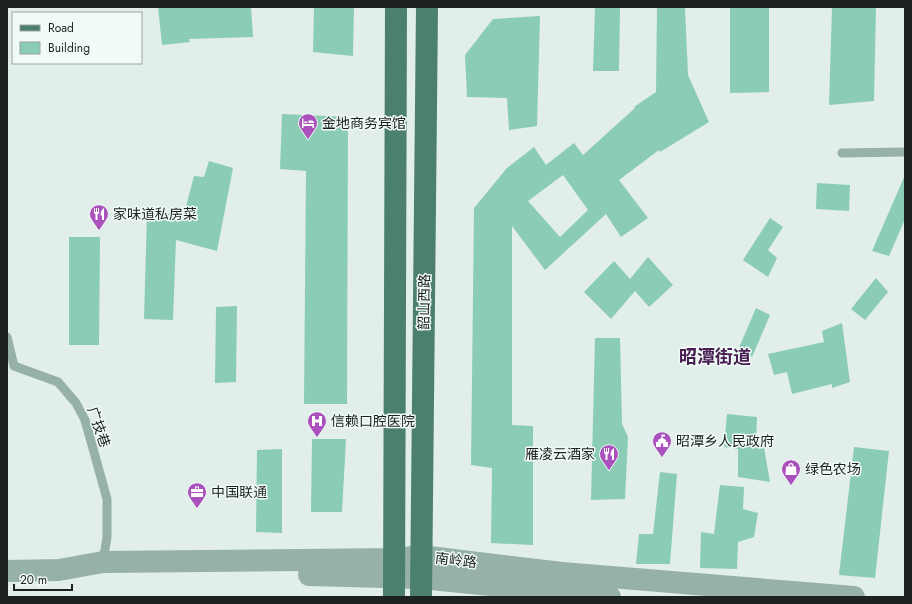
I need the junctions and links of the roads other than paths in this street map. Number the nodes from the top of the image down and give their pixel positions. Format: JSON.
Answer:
{"nodes":[{"id":1,"x":396,"y":7,"type":"edge"},
{"id":2,"x":427,"y":7,"type":"edge"},
{"id":3,"x":905,"y":152,"type":"edge"},
{"id":4,"x":842,"y":153,"type":"dead end"},
{"id":5,"x":7,"y":337,"type":"edge"},
{"id":6,"x":421,"y":556,"type":"junction"},
{"id":7,"x":103,"y":562,"type":"junction"},
{"id":8,"x":58,"y":570,"type":"junction"},
{"id":9,"x":7,"y":571,"type":"edge"},
{"id":10,"x":395,"y":577,"type":"edge"},
{"id":11,"x":421,"y":588,"type":"edge"},
{"id":12,"x":610,"y":597,"type":"edge"},
{"id":13,"x":854,"y":597,"type":"edge"}],
"edges":[{"from":1,"to":10,"type":"main road","name":"韶山西路"},
{"from":2,"to":6,"type":"main road","name":"韶山西路"},
{"from":3,"to":4,"type":"lane"},
{"from":5,"to":7,"type":"lane","name":"广技巷"},
{"from":6,"to":10,"type":"street","name":"南岭路"},
{"from":6,"to":11,"type":"main road","name":"韶山西路"},
{"from":6,"to":13,"type":"street","name":"南岭路"},
{"from":7,"to":8,"type":"street","name":"南岭路"},
{"from":7,"to":10,"type":"street","name":"南岭路"},
{"from":8,"to":9,"type":"street","name":"南岭路"},
{"from":8,"to":10,"type":"street","name":"南岭路"},
{"from":10,"to":11,"type":"street","name":"南岭路"},
{"from":11,"to":12,"type":"street","name":"南岭路"}]}
